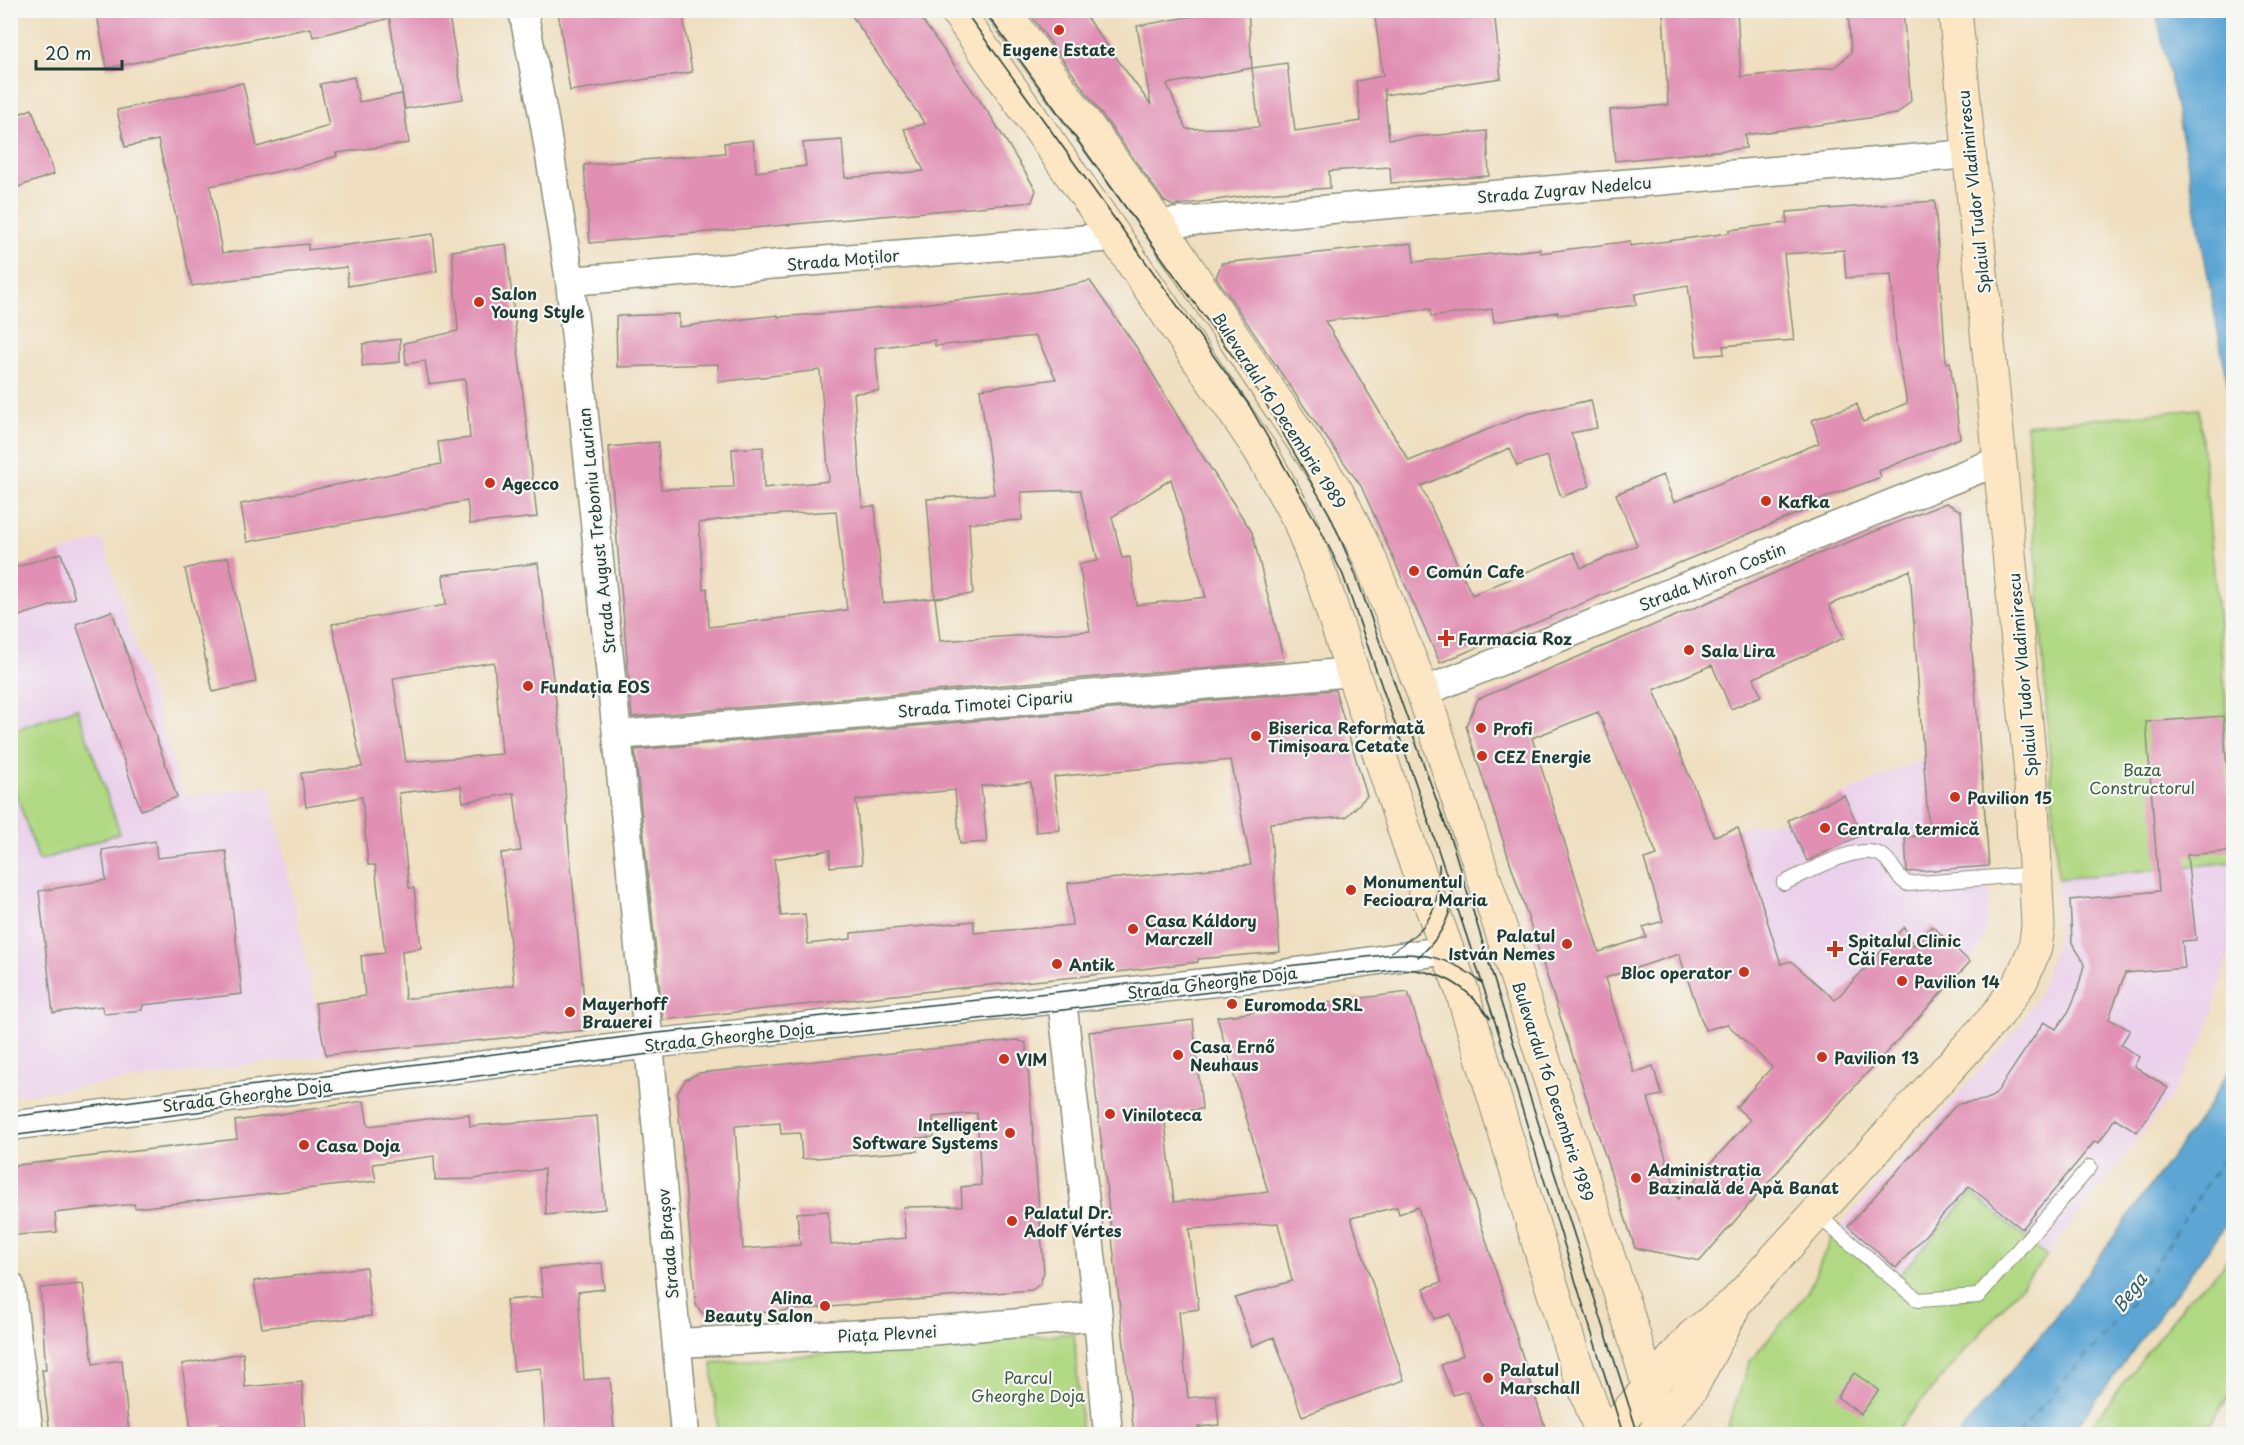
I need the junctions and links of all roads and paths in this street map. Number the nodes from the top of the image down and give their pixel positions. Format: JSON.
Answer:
{"nodes":[{"id":1,"x":523,"y":10,"type":"edge"},
{"id":2,"x":956,"y":10,"type":"edge"},
{"id":3,"x":1003,"y":10,"type":"edge"},
{"id":4,"x":1954,"y":10,"type":"edge"},
{"id":5,"x":1969,"y":154,"type":"junction"},
{"id":6,"x":1158,"y":224,"type":"junction"},
{"id":7,"x":1115,"y":237,"type":"junction"},
{"id":8,"x":570,"y":281,"type":"junction"},
{"id":9,"x":2001,"y":460,"type":"junction"},
{"id":10,"x":1353,"y":672,"type":"junction"},
{"id":11,"x":1423,"y":692,"type":"junction"},
{"id":12,"x":618,"y":735,"type":"junction"},
{"id":13,"x":2037,"y":874,"type":"junction"},
{"id":14,"x":1784,"y":883,"type":"dead end"},
{"id":15,"x":1448,"y":950,"type":"junction"},
{"id":16,"x":1062,"y":1000,"type":"junction"},
{"id":17,"x":649,"y":1049,"type":"junction"},
{"id":18,"x":10,"y":1126,"type":"edge"},
{"id":19,"x":2090,"y":1167,"type":"dead end"},
{"id":20,"x":1816,"y":1214,"type":"junction"},
{"id":21,"x":10,"y":1286,"type":"edge"},
{"id":22,"x":1735,"y":1303,"type":"junction"},
{"id":23,"x":1098,"y":1316,"type":"junction"},
{"id":24,"x":677,"y":1344,"type":"junction"},
{"id":25,"x":1650,"y":1387,"type":"junction"},
{"id":26,"x":1659,"y":1432,"type":"edge"},
{"id":27,"x":29,"y":1434,"type":"edge"},
{"id":28,"x":685,"y":1434,"type":"edge"},
{"id":29,"x":1108,"y":1434,"type":"edge"},
{"id":30,"x":1602,"y":1434,"type":"edge"},
{"id":31,"x":1609,"y":1434,"type":"edge"}],
"edges":[{"from":1,"to":8,"type":"street","name":"Strada August Treboniu Laurian"},
{"from":2,"to":7,"type":"main road"},
{"from":3,"to":6,"type":"main road","name":"Bulevardul 16 Decembrie 1989"},
{"from":4,"to":5,"type":"main road","name":"Splaiul Tudor Vladimirescu"},
{"from":5,"to":6,"type":"street","name":"Strada Zugrav Nedelcu"},
{"from":5,"to":9,"type":"main road","name":"Splaiul Tudor Vladimirescu"},
{"from":6,"to":11,"type":"main road","name":"Bulevardul 16 Decembrie 1989"},
{"from":7,"to":8,"type":"street","name":"Strada Moților"},
{"from":7,"to":10,"type":"main road"},
{"from":8,"to":12,"type":"street","name":"Strada August Treboniu Laurian"},
{"from":9,"to":11,"type":"street","name":"Strada Miron Costin"},
{"from":9,"to":13,"type":"main road","name":"Splaiul Tudor Vladimirescu"},
{"from":10,"to":12,"type":"street","name":"Strada Timotei Cipariu"},
{"from":10,"to":15,"type":"main road"},
{"from":11,"to":25,"type":"main road","name":"Bulevardul 16 Decembrie 1989"},
{"from":12,"to":17,"type":"street","name":"Strada August Treboniu Laurian"},
{"from":13,"to":14,"type":"lane"},
{"from":13,"to":20,"type":"main road","name":"Splaiul Tudor Vladimirescu"},
{"from":15,"to":16,"type":"street","name":"Strada Gheorghe Doja"},
{"from":15,"to":30,"type":"main road"},
{"from":16,"to":17,"type":"street","name":"Strada Gheorghe Doja"},
{"from":16,"to":23,"type":"street"},
{"from":17,"to":18,"type":"street","name":"Strada Gheorghe Doja"},
{"from":17,"to":24,"type":"street","name":"Strada Brașov"},
{"from":19,"to":20,"type":"lane"},
{"from":20,"to":22,"type":"main road","name":"Splaiul Tudor Vladimirescu"},
{"from":21,"to":27,"type":"street"},
{"from":22,"to":25,"type":"main road","name":"Splaiul Tudor Vladimirescu"},
{"from":22,"to":26,"type":"main road","name":"Splaiul Tudor Vladimirescu"},
{"from":23,"to":24,"type":"street","name":"Piața Plevnei"},
{"from":23,"to":29,"type":"street"},
{"from":24,"to":28,"type":"street","name":"Strada Brașov"},
{"from":25,"to":26,"type":"main road","name":"Bulevardul 16 Decembrie 1989"},
{"from":25,"to":31,"type":"main road","name":"Splaiul Tudor Vladimirescu"}]}
